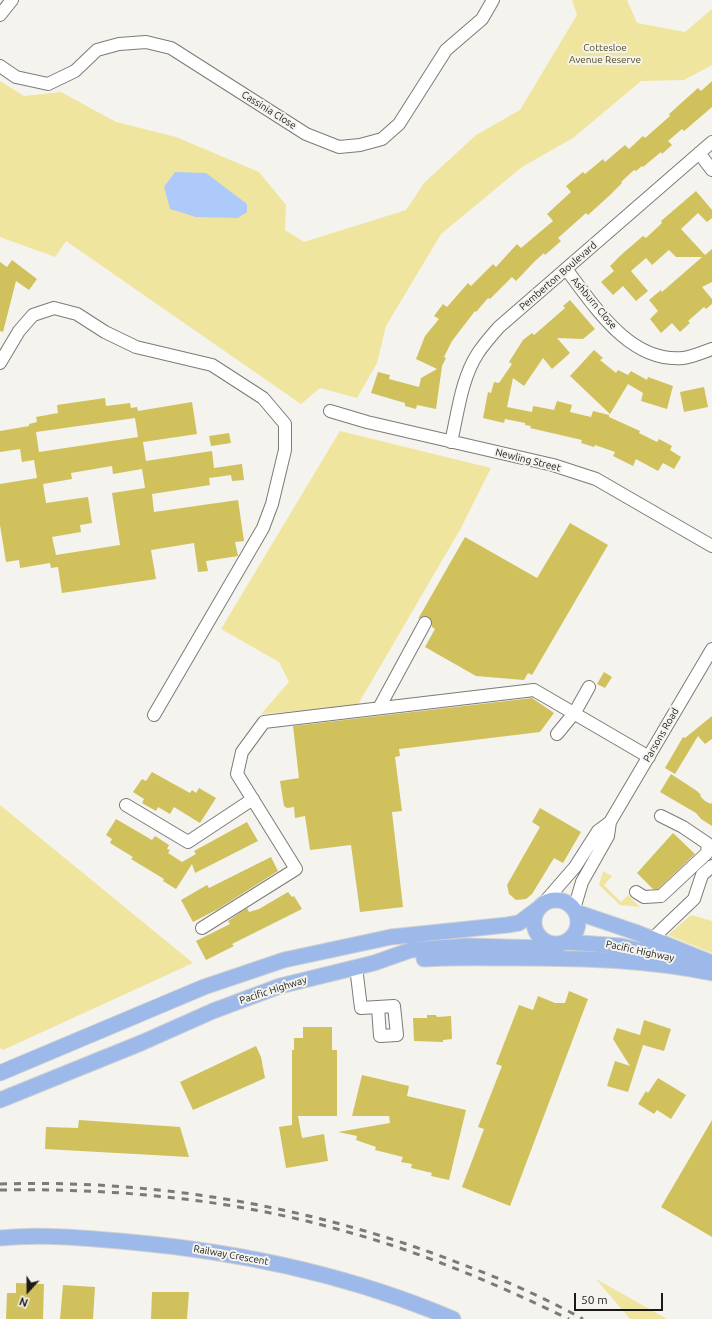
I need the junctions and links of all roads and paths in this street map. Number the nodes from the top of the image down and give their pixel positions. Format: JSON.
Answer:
{"nodes":[{"id":1,"x":12,"y":0,"type":"edge"},
{"id":2,"x":493,"y":0,"type":"edge"},
{"id":3,"x":0,"y":15,"type":"edge"},
{"id":4,"x":0,"y":66,"type":"edge"},
{"id":5,"x":712,"y":142,"type":"edge"},
{"id":6,"x":699,"y":153,"type":"junction"},
{"id":7,"x":712,"y":170,"type":"edge"},
{"id":8,"x":566,"y":270,"type":"junction"},
{"id":9,"x":712,"y":349,"type":"edge"},
{"id":10,"x":0,"y":363,"type":"edge"},
{"id":11,"x":330,"y":411,"type":"dead end"},
{"id":12,"x":451,"y":442,"type":"junction"},
{"id":13,"x":712,"y":546,"type":"edge"},
{"id":14,"x":425,"y":623,"type":"dead end"},
{"id":15,"x":712,"y":649,"type":"edge"},
{"id":16,"x":589,"y":688,"type":"dead end"},
{"id":17,"x":379,"y":708,"type":"junction"},
{"id":18,"x":575,"y":712,"type":"junction"},
{"id":19,"x":154,"y":715,"type":"dead end"},
{"id":20,"x":557,"y":734,"type":"dead end"},
{"id":21,"x":649,"y":757,"type":"junction"},
{"id":22,"x":253,"y":799,"type":"junction"},
{"id":23,"x":126,"y":805,"type":"dead end"},
{"id":24,"x":666,"y":819,"type":"dead end"},
{"id":25,"x":610,"y":822,"type":"junction"},
{"id":26,"x":712,"y":866,"type":"edge"},
{"id":27,"x":636,"y":892,"type":"dead end"},
{"id":28,"x":541,"y":907,"type":"junction"},
{"id":29,"x":575,"y":911,"type":"junction"},
{"id":30,"x":202,"y":928,"type":"dead end"},
{"id":31,"x":652,"y":938,"type":"junction"},
{"id":32,"x":564,"y":943,"type":"junction"},
{"id":33,"x":374,"y":963,"type":"junction"},
{"id":34,"x":712,"y":963,"type":"edge"},
{"id":35,"x":356,"y":967,"type":"junction"},
{"id":36,"x":712,"y":972,"type":"edge"},
{"id":37,"x":378,"y":1007,"type":"dead end"},
{"id":38,"x":0,"y":1073,"type":"edge"},
{"id":39,"x":0,"y":1100,"type":"edge"},
{"id":40,"x":0,"y":1238,"type":"edge"},
{"id":41,"x":453,"y":1319,"type":"edge"}],
"edges":[{"from":1,"to":3,"type":"street"},
{"from":2,"to":4,"type":"street","name":"Cassinia Close"},
{"from":5,"to":6,"type":"street","name":"Pemberton Boulevard"},
{"from":6,"to":7,"type":"street"},
{"from":6,"to":8,"type":"street","name":"Pemberton Boulevard"},
{"from":8,"to":9,"type":"street","name":"Ashburn Close"},
{"from":8,"to":12,"type":"street","name":"Pemberton Boulevard"},
{"from":10,"to":19,"type":"street"},
{"from":11,"to":12,"type":"street","name":"Newling Street"},
{"from":12,"to":13,"type":"street","name":"Newling Street"},
{"from":14,"to":17,"type":"street"},
{"from":15,"to":21,"type":"street","name":"Parsons Road"},
{"from":16,"to":18,"type":"street"},
{"from":17,"to":18,"type":"street"},
{"from":17,"to":22,"type":"street"},
{"from":18,"to":20,"type":"street"},
{"from":18,"to":21,"type":"street"},
{"from":21,"to":25,"type":"street","name":"Parsons Road"},
{"from":22,"to":23,"type":"street"},
{"from":22,"to":30,"type":"street"},
{"from":24,"to":27,"type":"street"},
{"from":25,"to":28,"type":"street","name":"Parsons Road"},
{"from":25,"to":29,"type":"street","name":"Parsons Road"},
{"from":26,"to":31,"type":"street"},
{"from":28,"to":29,"type":"main road"},
{"from":28,"to":32,"type":"main road"},
{"from":28,"to":38,"type":"main road"},
{"from":29,"to":31,"type":"main road","name":"Pacific Highway"},
{"from":29,"to":32,"type":"main road"},
{"from":31,"to":34,"type":"main road","name":"Pacific Highway"},
{"from":32,"to":33,"type":"main road","name":"Pacific Highway"},
{"from":32,"to":36,"type":"main road","name":"Pacific Highway"},
{"from":33,"to":35,"type":"main road","name":"Pacific Highway"},
{"from":33,"to":36,"type":"main road"},
{"from":35,"to":37,"type":"street"},
{"from":35,"to":39,"type":"main road","name":"Pacific Highway"},
{"from":40,"to":41,"type":"main road","name":"Railway Crescent"}]}
